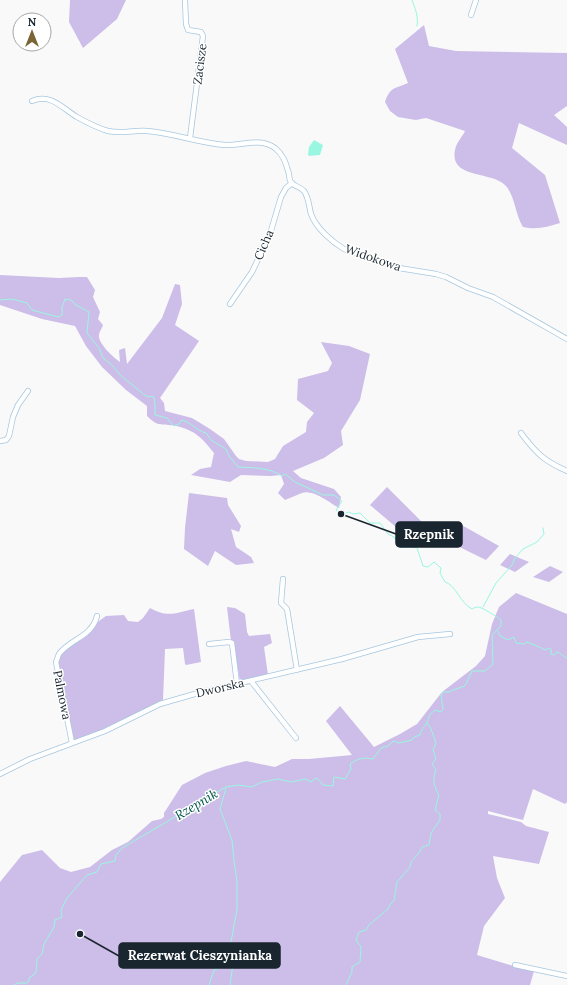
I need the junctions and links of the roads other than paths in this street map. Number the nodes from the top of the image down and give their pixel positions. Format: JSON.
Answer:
{"nodes":[{"id":1,"x":185,"y":0,"type":"edge"},
{"id":2,"x":476,"y":0,"type":"edge"},
{"id":3,"x":472,"y":15,"type":"dead end"},
{"id":4,"x":32,"y":101,"type":"dead end"},
{"id":5,"x":190,"y":138,"type":"junction"},
{"id":6,"x":292,"y":183,"type":"junction"},
{"id":7,"x":230,"y":304,"type":"dead end"},
{"id":8,"x":567,"y":339,"type":"edge"},
{"id":9,"x":28,"y":391,"type":"dead end"},
{"id":10,"x":521,"y":433,"type":"dead end"},
{"id":11,"x":0,"y":441,"type":"edge"},
{"id":12,"x":567,"y":471,"type":"edge"},
{"id":13,"x":283,"y":579,"type":"dead end"},
{"id":14,"x":97,"y":616,"type":"dead end"},
{"id":15,"x":450,"y":634,"type":"dead end"},
{"id":16,"x":209,"y":644,"type":"dead end"},
{"id":17,"x":297,"y":670,"type":"junction"},
{"id":18,"x":251,"y":681,"type":"junction"},
{"id":19,"x":237,"y":684,"type":"junction"},
{"id":20,"x":296,"y":738,"type":"dead end"},
{"id":21,"x":72,"y":743,"type":"junction"},
{"id":22,"x":0,"y":774,"type":"edge"},
{"id":23,"x":516,"y":965,"type":"dead end"},
{"id":24,"x":567,"y":976,"type":"edge"}],
"edges":[{"from":1,"to":5,"type":"street","name":"Zacisze"},
{"from":2,"to":3,"type":"street"},
{"from":4,"to":5,"type":"street","name":"Widokowa"},
{"from":5,"to":6,"type":"street","name":"Widokowa"},
{"from":6,"to":7,"type":"street","name":"Cicha"},
{"from":6,"to":8,"type":"street","name":"Widokowa"},
{"from":9,"to":11,"type":"street"},
{"from":10,"to":12,"type":"street"},
{"from":13,"to":17,"type":"street"},
{"from":14,"to":21,"type":"street","name":"Palmowa"},
{"from":15,"to":17,"type":"street","name":"Dworska"},
{"from":16,"to":19,"type":"street"},
{"from":17,"to":18,"type":"street","name":"Dworska"},
{"from":18,"to":19,"type":"street","name":"Dworska"},
{"from":18,"to":20,"type":"street"},
{"from":19,"to":21,"type":"street","name":"Dworska"},
{"from":21,"to":22,"type":"street","name":"Dworska"},
{"from":23,"to":24,"type":"street"}]}
